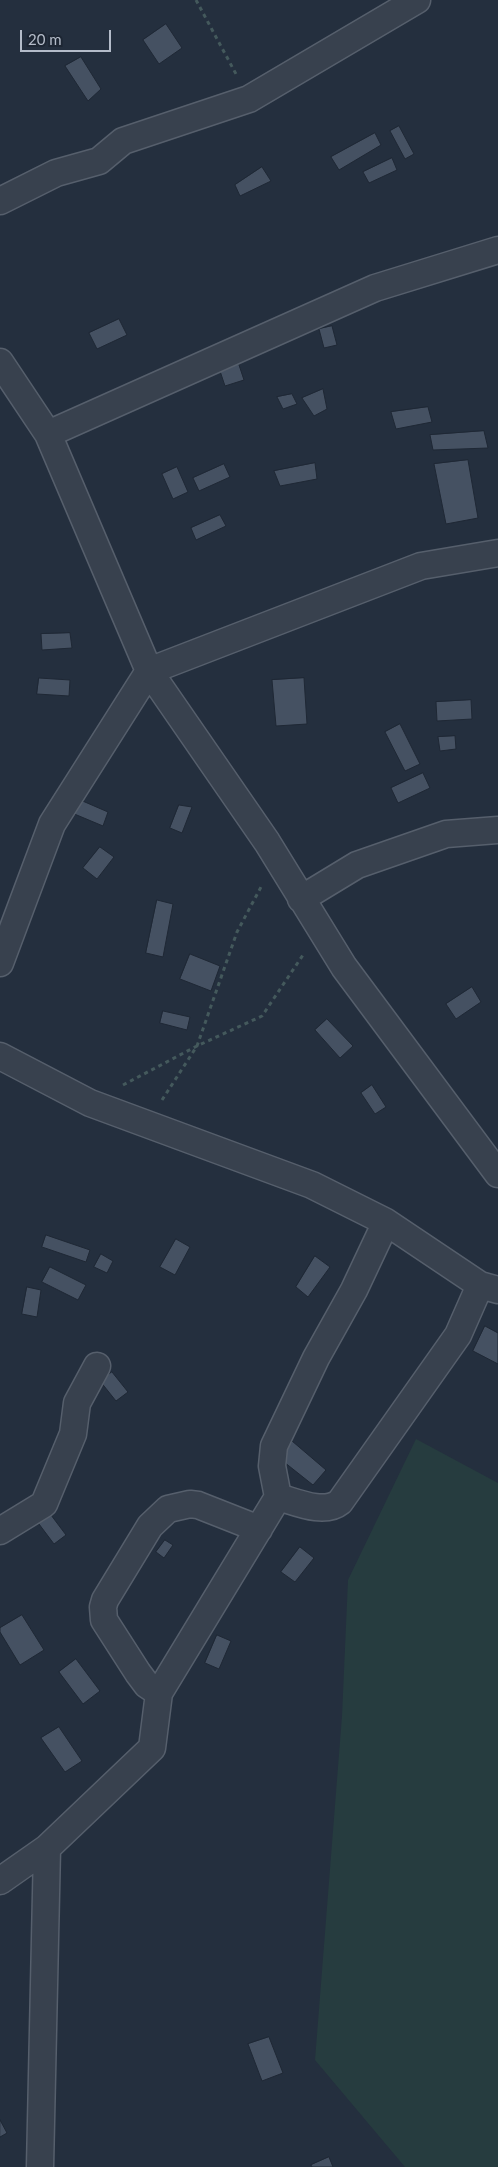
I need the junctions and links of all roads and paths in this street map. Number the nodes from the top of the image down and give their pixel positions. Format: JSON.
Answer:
{"nodes":[{"id":1,"x":196,"y":0,"type":"edge"},
{"id":2,"x":417,"y":0,"type":"edge"},
{"id":3,"x":249,"y":99,"type":"junction"},
{"id":4,"x":0,"y":201,"type":"edge"},
{"id":5,"x":498,"y":250,"type":"edge"},
{"id":6,"x":0,"y":362,"type":"edge"},
{"id":7,"x":48,"y":434,"type":"junction"},
{"id":8,"x":498,"y":553,"type":"edge"},
{"id":9,"x":149,"y":670,"type":"junction"},
{"id":10,"x":498,"y":830,"type":"edge"},
{"id":11,"x":262,"y":886,"type":"dead end"},
{"id":12,"x":301,"y":899,"type":"junction"},
{"id":13,"x":0,"y":963,"type":"edge"},
{"id":14,"x":344,"y":967,"type":"junction"},
{"id":15,"x":197,"y":1046,"type":"junction"},
{"id":16,"x":0,"y":1056,"type":"edge"},
{"id":17,"x":90,"y":1103,"type":"junction"},
{"id":18,"x":146,"y":1124,"type":"junction"},
{"id":19,"x":498,"y":1174,"type":"edge"},
{"id":20,"x":386,"y":1222,"type":"junction"},
{"id":21,"x":489,"y":1287,"type":"edge"},
{"id":22,"x":97,"y":1366,"type":"dead end"},
{"id":23,"x":278,"y":1498,"type":"junction"},
{"id":24,"x":259,"y":1529,"type":"junction"},
{"id":25,"x":0,"y":1531,"type":"edge"},
{"id":26,"x":159,"y":1693,"type":"junction"},
{"id":27,"x":46,"y":1848,"type":"junction"},
{"id":28,"x":0,"y":1881,"type":"edge"},
{"id":29,"x":40,"y":2167,"type":"edge"}],
"edges":[{"from":1,"to":3,"type":"path"},
{"from":2,"to":3,"type":"street"},
{"from":3,"to":4,"type":"street"},
{"from":5,"to":7,"type":"street"},
{"from":6,"to":7,"type":"street"},
{"from":7,"to":9,"type":"street"},
{"from":8,"to":9,"type":"street"},
{"from":9,"to":12,"type":"street"},
{"from":9,"to":13,"type":"street"},
{"from":10,"to":12,"type":"street"},
{"from":11,"to":15,"type":"path"},
{"from":12,"to":14,"type":"street"},
{"from":14,"to":15,"type":"path"},
{"from":14,"to":19,"type":"street"},
{"from":15,"to":17,"type":"path"},
{"from":15,"to":18,"type":"path"},
{"from":16,"to":17,"type":"street"},
{"from":17,"to":18,"type":"street"},
{"from":18,"to":20,"type":"street"},
{"from":20,"to":21,"type":"street"},
{"from":20,"to":23,"type":"street"},
{"from":21,"to":23,"type":"street"},
{"from":22,"to":25,"type":"street"},
{"from":23,"to":24,"type":"street"},
{"from":24,"to":26,"type":"street"},
{"from":24,"to":26,"type":"street"},
{"from":26,"to":27,"type":"street"},
{"from":27,"to":28,"type":"street"},
{"from":27,"to":29,"type":"street"}]}
